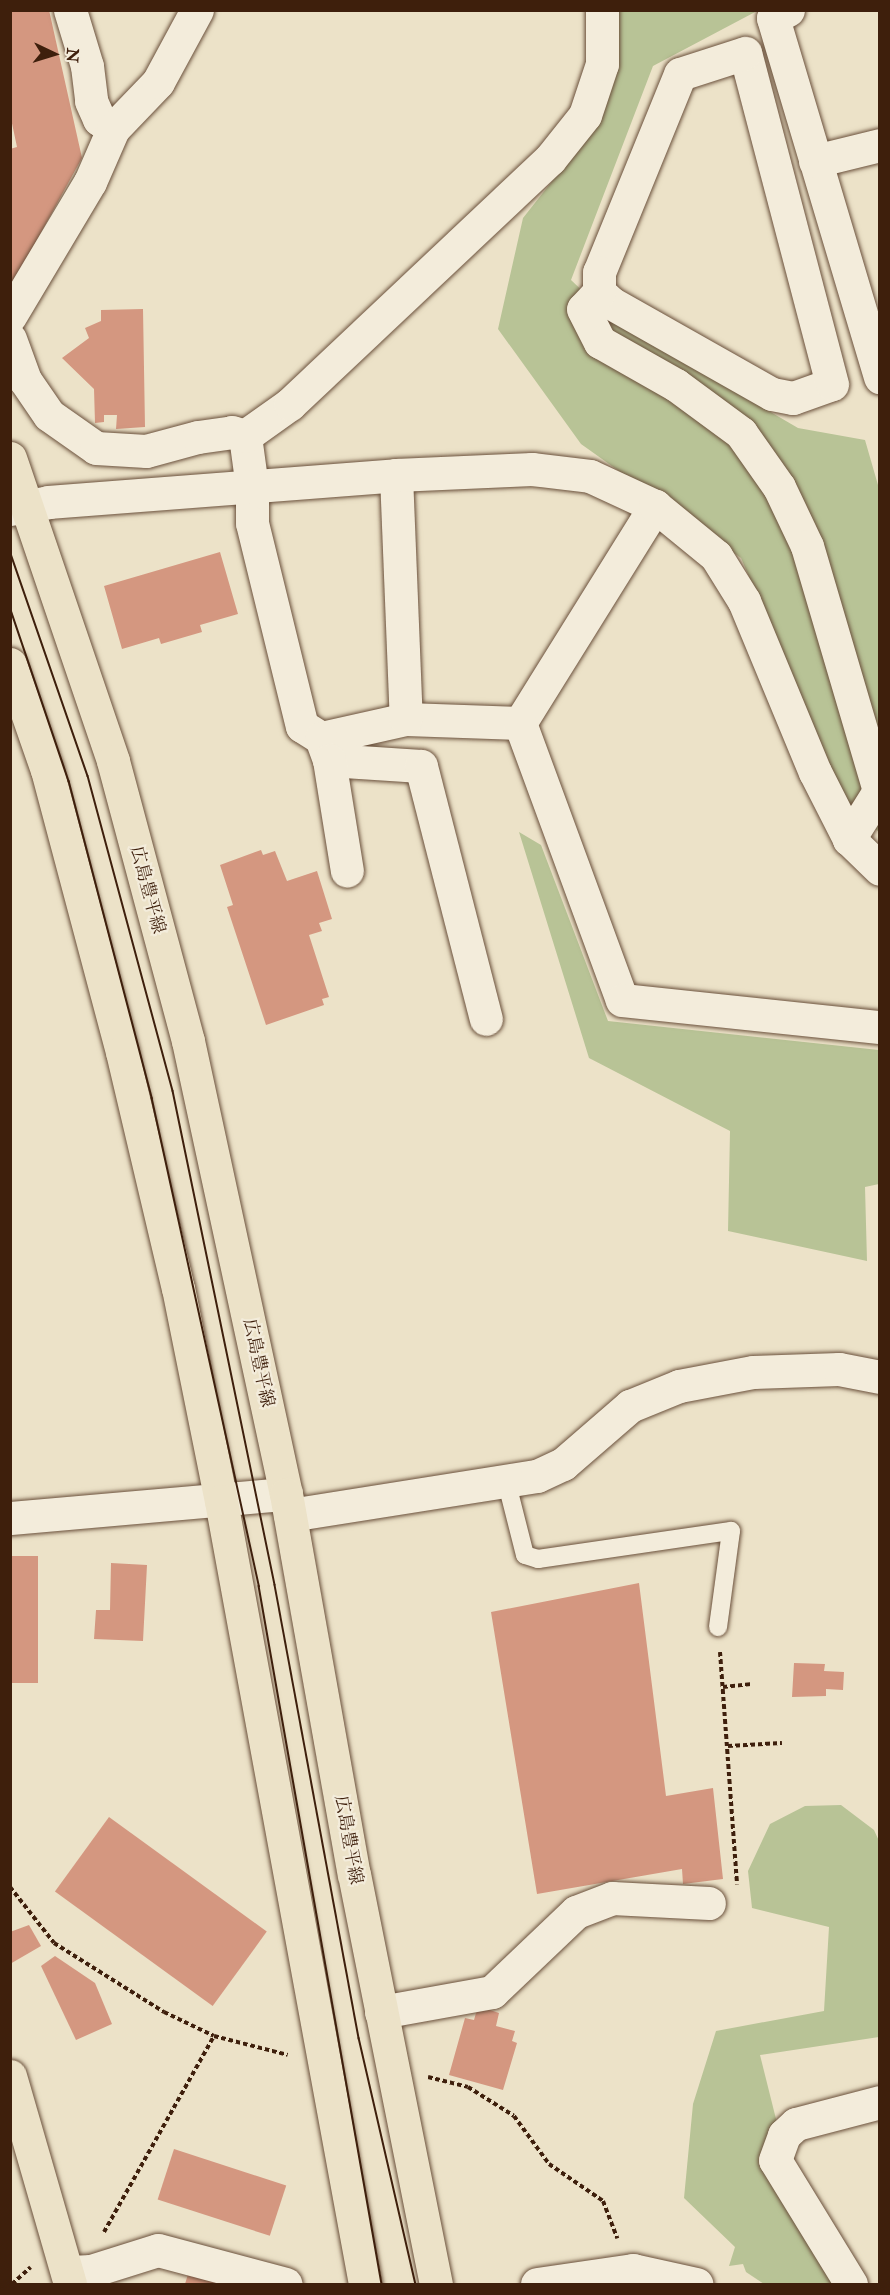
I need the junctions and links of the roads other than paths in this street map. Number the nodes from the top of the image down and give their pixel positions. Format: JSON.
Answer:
{"nodes":[{"id":1,"x":70,"y":10,"type":"edge"},
{"id":2,"x":197,"y":10,"type":"edge"},
{"id":3,"x":602,"y":10,"type":"edge"},
{"id":4,"x":788,"y":10,"type":"edge"},
{"id":5,"x":113,"y":129,"type":"junction"},
{"id":6,"x":879,"y":145,"type":"edge"},
{"id":7,"x":815,"y":161,"type":"junction"},
{"id":8,"x":599,"y":292,"type":"junction"},
{"id":9,"x":10,"y":316,"type":"edge"},
{"id":10,"x":874,"y":338,"type":"edge"},
{"id":11,"x":10,"y":339,"type":"edge"},
{"id":12,"x":879,"y":377,"type":"edge"},
{"id":13,"x":245,"y":436,"type":"junction"},
{"id":14,"x":10,"y":458,"type":"edge"},
{"id":15,"x":396,"y":475,"type":"junction"},
{"id":16,"x":252,"y":487,"type":"junction"},
{"id":17,"x":655,"y":506,"type":"junction"},
{"id":18,"x":20,"y":508,"type":"edge"},
{"id":19,"x":10,"y":664,"type":"edge"},
{"id":20,"x":406,"y":719,"type":"junction"},
{"id":21,"x":520,"y":723,"type":"junction"},
{"id":22,"x":325,"y":749,"type":"junction"},
{"id":23,"x":849,"y":839,"type":"junction"},
{"id":24,"x":879,"y":869,"type":"edge"},
{"id":25,"x":347,"y":871,"type":"dead end"},
{"id":26,"x":486,"y":1019,"type":"dead end"},
{"id":27,"x":879,"y":1027,"type":"edge"},
{"id":28,"x":879,"y":1377,"type":"edge"},
{"id":29,"x":506,"y":1479,"type":"junction"},
{"id":30,"x":221,"y":1501,"type":"junction"},
{"id":31,"x":288,"y":1504,"type":"junction"},
{"id":32,"x":10,"y":1518,"type":"edge"},
{"id":33,"x":718,"y":1627,"type":"road end"},
{"id":34,"x":709,"y":1903,"type":"dead end"},
{"id":35,"x":381,"y":2012,"type":"junction"},
{"id":36,"x":10,"y":2076,"type":"edge"},
{"id":37,"x":879,"y":2102,"type":"edge"},
{"id":38,"x":629,"y":2266,"type":"edge"},
{"id":39,"x":70,"y":2278,"type":"edge"},
{"id":40,"x":286,"y":2284,"type":"edge"},
{"id":41,"x":365,"y":2284,"type":"edge"},
{"id":42,"x":436,"y":2284,"type":"edge"},
{"id":43,"x":537,"y":2284,"type":"edge"},
{"id":44,"x":696,"y":2284,"type":"edge"},
{"id":45,"x":851,"y":2284,"type":"edge"}],
"edges":[{"from":1,"to":5,"type":"street"},
{"from":2,"to":5,"type":"street"},
{"from":3,"to":13,"type":"street"},
{"from":4,"to":7,"type":"street"},
{"from":5,"to":9,"type":"street"},
{"from":6,"to":7,"type":"street"},
{"from":7,"to":10,"type":"street"},
{"from":8,"to":8,"type":"street"},
{"from":8,"to":23,"type":"street"},
{"from":10,"to":12,"type":"street"},
{"from":11,"to":13,"type":"street"},
{"from":13,"to":16,"type":"street"},
{"from":14,"to":18,"type":"main road","name":"広島豊平線"},
{"from":15,"to":16,"type":"street"},
{"from":15,"to":17,"type":"street"},
{"from":15,"to":20,"type":"street"},
{"from":16,"to":18,"type":"street"},
{"from":16,"to":22,"type":"street"},
{"from":17,"to":21,"type":"street"},
{"from":17,"to":23,"type":"street"},
{"from":18,"to":31,"type":"main road","name":"広島豊平線"},
{"from":19,"to":30,"type":"main road"},
{"from":20,"to":21,"type":"street"},
{"from":20,"to":22,"type":"street"},
{"from":21,"to":27,"type":"street"},
{"from":22,"to":25,"type":"street"},
{"from":22,"to":26,"type":"street"},
{"from":23,"to":24,"type":"street"},
{"from":28,"to":29,"type":"street"},
{"from":29,"to":31,"type":"street"},
{"from":29,"to":33,"type":"lane"},
{"from":30,"to":31,"type":"street"},
{"from":30,"to":32,"type":"street"},
{"from":30,"to":41,"type":"main road"},
{"from":31,"to":35,"type":"main road","name":"広島豊平線"},
{"from":34,"to":35,"type":"street"},
{"from":35,"to":42,"type":"main road","name":"広島豊平線"},
{"from":36,"to":39,"type":"main road"},
{"from":37,"to":45,"type":"street"},
{"from":38,"to":43,"type":"street"},
{"from":38,"to":44,"type":"street"},
{"from":39,"to":40,"type":"street"}]}
